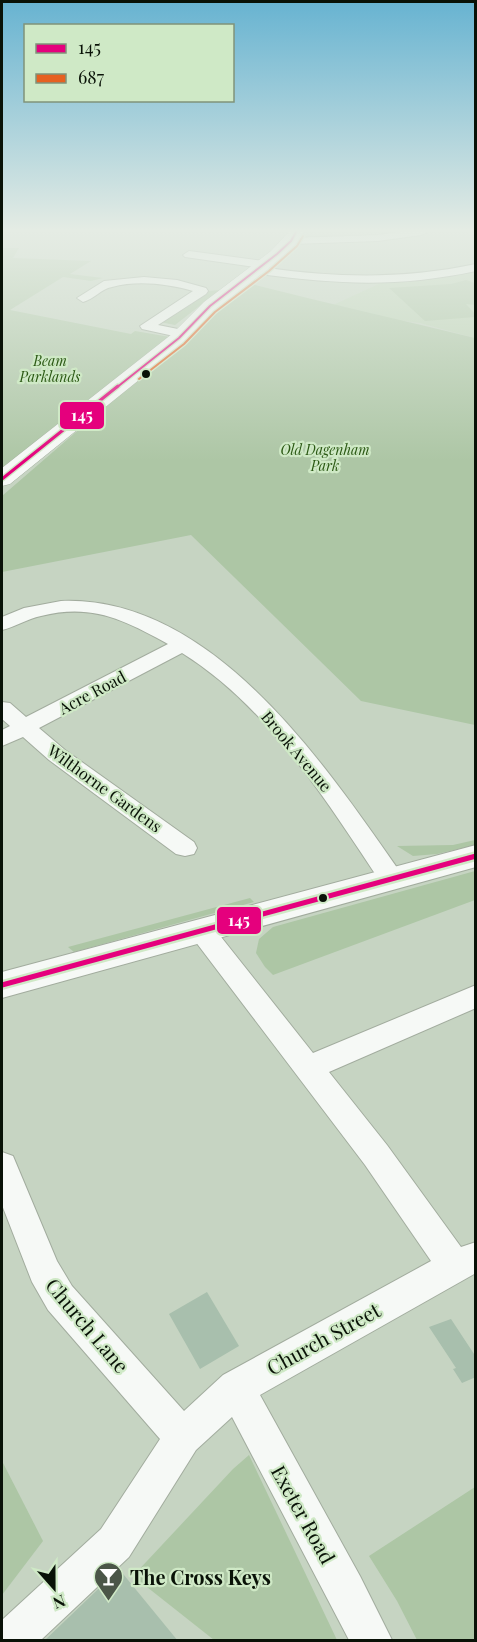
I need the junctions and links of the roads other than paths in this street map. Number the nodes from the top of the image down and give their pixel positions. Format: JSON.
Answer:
{"nodes":[{"id":1,"x":174,"y":309,"type":"edge"},
{"id":2,"x":207,"y":309,"type":"edge"},
{"id":3,"x":183,"y":334,"type":"junction"},
{"id":4,"x":2,"y":479,"type":"edge"},
{"id":5,"x":2,"y":624,"type":"edge"},
{"id":6,"x":183,"y":644,"type":"junction"},
{"id":7,"x":2,"y":708,"type":"edge"},
{"id":8,"x":25,"y":727,"type":"junction"},
{"id":9,"x":2,"y":739,"type":"edge"},
{"id":10,"x":185,"y":848,"type":"dead end"},
{"id":11,"x":476,"y":856,"type":"edge"},
{"id":12,"x":391,"y":878,"type":"junction"},
{"id":13,"x":201,"y":930,"type":"junction"},
{"id":14,"x":2,"y":985,"type":"edge"},
{"id":15,"x":476,"y":996,"type":"edge"},
{"id":16,"x":308,"y":1068,"type":"junction"},
{"id":17,"x":2,"y":1166,"type":"edge"},
{"id":18,"x":465,"y":1261,"type":"edge"},
{"id":19,"x":236,"y":1388,"type":"junction"},
{"id":20,"x":183,"y":1437,"type":"junction"},
{"id":21,"x":11,"y":1641,"type":"edge"},
{"id":22,"x":371,"y":1641,"type":"edge"}],
"edges":[{"from":1,"to":3,"type":"street"},
{"from":2,"to":3,"type":"main road"},
{"from":3,"to":4,"type":"main road"},
{"from":5,"to":6,"type":"street","name":"Brook Avenue"},
{"from":6,"to":8,"type":"street","name":"Acre Road"},
{"from":6,"to":12,"type":"street","name":"Brook Avenue"},
{"from":7,"to":8,"type":"street","name":"Wilthorne Gardens"},
{"from":8,"to":9,"type":"street","name":"Acre Road"},
{"from":8,"to":10,"type":"street","name":"Wilthorne Gardens"},
{"from":11,"to":12,"type":"street"},
{"from":12,"to":13,"type":"street"},
{"from":13,"to":14,"type":"street"},
{"from":13,"to":16,"type":"street"},
{"from":15,"to":16,"type":"street"},
{"from":16,"to":18,"type":"street"},
{"from":17,"to":20,"type":"street","name":"Church Lane"},
{"from":18,"to":19,"type":"street","name":"Church Street"},
{"from":19,"to":20,"type":"street","name":"Church Street"},
{"from":19,"to":22,"type":"street","name":"Exeter Road"},
{"from":20,"to":21,"type":"street","name":"Church Street"}]}
